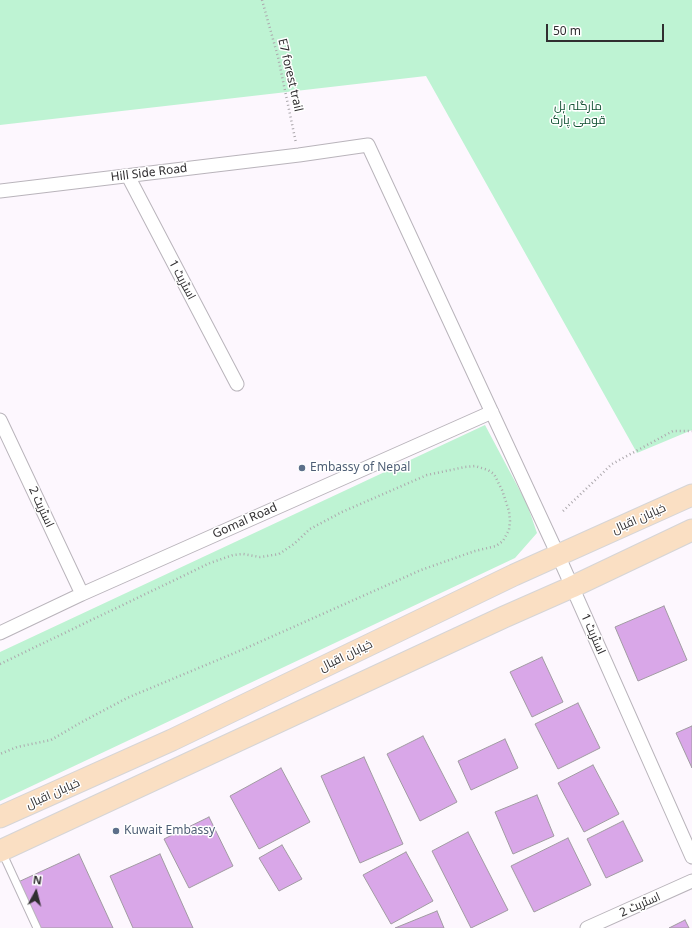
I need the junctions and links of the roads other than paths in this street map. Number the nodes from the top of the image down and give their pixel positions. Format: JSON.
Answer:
{"nodes":[{"id":1,"x":128,"y":176,"type":"junction"},
{"id":2,"x":0,"y":191,"type":"edge"},
{"id":3,"x":237,"y":384,"type":"dead end"},
{"id":4,"x":492,"y":412,"type":"junction"},
{"id":5,"x":0,"y":420,"type":"edge"},
{"id":6,"x":692,"y":495,"type":"edge"},
{"id":7,"x":692,"y":530,"type":"edge"},
{"id":8,"x":558,"y":555,"type":"junction"},
{"id":9,"x":572,"y":587,"type":"junction"},
{"id":10,"x":82,"y":594,"type":"junction"},
{"id":11,"x":0,"y":633,"type":"edge"},
{"id":12,"x":0,"y":818,"type":"edge"},
{"id":13,"x":0,"y":851,"type":"edge"},
{"id":14,"x":692,"y":857,"type":"edge"},
{"id":15,"x":692,"y":882,"type":"edge"},
{"id":16,"x":37,"y":928,"type":"edge"},
{"id":17,"x":587,"y":928,"type":"edge"}],
"edges":[{"from":1,"to":2,"type":"street","name":"Hill Side Road"},
{"from":1,"to":3,"type":"street","name":"اسٹریٹ 1"},
{"from":1,"to":4,"type":"street","name":"Hill Side Road"},
{"from":4,"to":8,"type":"street","name":"اسٹریٹ 1"},
{"from":4,"to":10,"type":"street","name":"Gomal Road"},
{"from":5,"to":10,"type":"street","name":"اسٹریٹ 2"},
{"from":6,"to":8,"type":"main road","name":"خیابان اقبال"},
{"from":7,"to":9,"type":"main road"},
{"from":8,"to":9,"type":"street","name":"اسٹریٹ 1"},
{"from":8,"to":12,"type":"main road","name":"خیابان اقبال"},
{"from":9,"to":13,"type":"main road"},
{"from":9,"to":14,"type":"street","name":"اسٹریٹ 1"},
{"from":10,"to":11,"type":"street","name":"Gomal Road"},
{"from":13,"to":16,"type":"lane"},
{"from":15,"to":17,"type":"street","name":"اسٹریٹ 2"}]}
